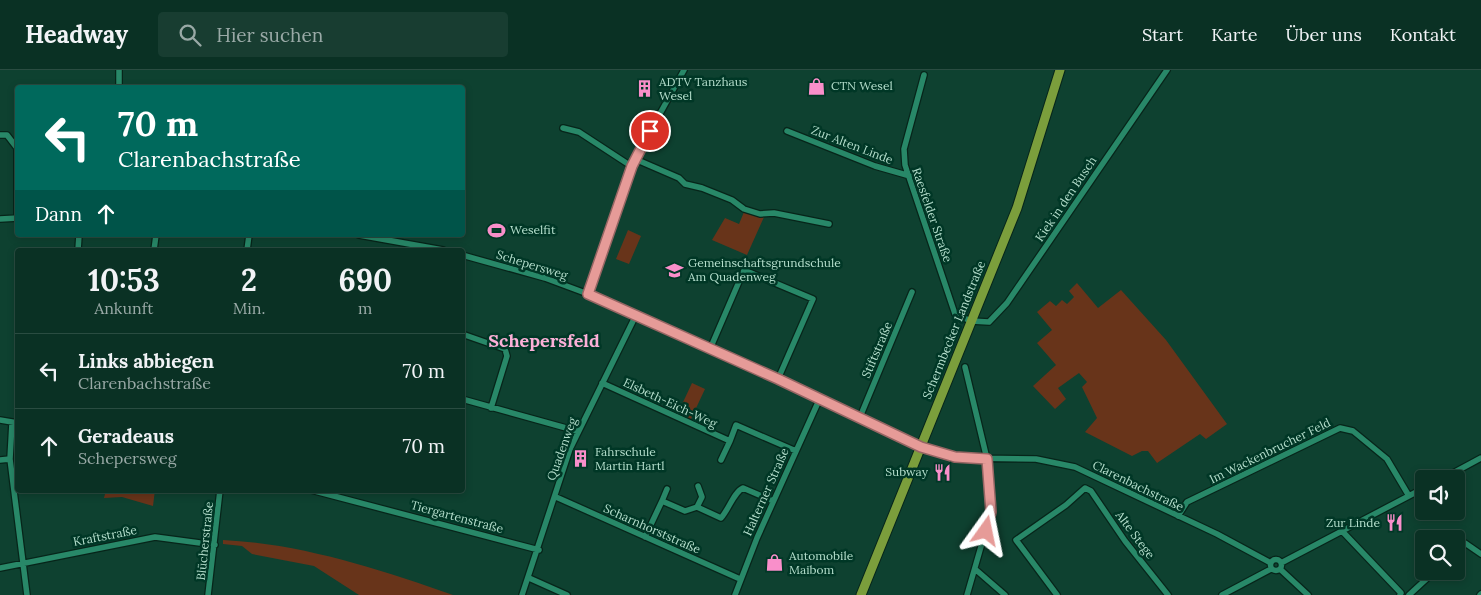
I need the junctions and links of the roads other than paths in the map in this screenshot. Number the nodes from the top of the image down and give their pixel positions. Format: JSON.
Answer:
{"nodes":[{"id":1,"x":119,"y":70,"type":"edge"},
{"id":2,"x":684,"y":70,"type":"edge"},
{"id":3,"x":1060,"y":70,"type":"edge"},
{"id":4,"x":1167,"y":70,"type":"edge"},
{"id":5,"x":924,"y":75,"type":"dead end"},
{"id":6,"x":119,"y":85,"type":"edge"},
{"id":7,"x":563,"y":128,"type":"dead end"},
{"id":8,"x":787,"y":131,"type":"dead end"},
{"id":9,"x":0,"y":135,"type":"edge"},
{"id":10,"x":15,"y":145,"type":"edge"},
{"id":11,"x":634,"y":158,"type":"junction"},
{"id":12,"x":632,"y":166,"type":"junction"},
{"id":13,"x":910,"y":176,"type":"junction"},
{"id":14,"x":15,"y":218,"type":"edge"},
{"id":15,"x":0,"y":219,"type":"edge"},
{"id":16,"x":829,"y":224,"type":"dead end"},
{"id":17,"x":372,"y":237,"type":"edge"},
{"id":18,"x":404,"y":242,"type":"junction"},
{"id":19,"x":402,"y":248,"type":"edge"},
{"id":20,"x":433,"y":248,"type":"edge"},
{"id":21,"x":465,"y":256,"type":"edge"},
{"id":22,"x":912,"y":292,"type":"dead end"},
{"id":23,"x":588,"y":294,"type":"junction"},
{"id":24,"x":636,"y":315,"type":"junction"},
{"id":25,"x":971,"y":321,"type":"junction"},
{"id":26,"x":465,"y":335,"type":"edge"},
{"id":27,"x":710,"y":348,"type":"junction"},
{"id":28,"x":965,"y":367,"type":"dead end"},
{"id":29,"x":778,"y":379,"type":"junction"},
{"id":30,"x":602,"y":383,"type":"junction"},
{"id":31,"x":820,"y":398,"type":"junction"},
{"id":32,"x":465,"y":399,"type":"edge"},
{"id":33,"x":491,"y":408,"type":"junction"},
{"id":34,"x":860,"y":417,"type":"junction"},
{"id":35,"x":0,"y":420,"type":"edge"},
{"id":36,"x":15,"y":423,"type":"edge"},
{"id":37,"x":577,"y":432,"type":"junction"},
{"id":38,"x":730,"y":441,"type":"junction"},
{"id":39,"x":921,"y":447,"type":"junction"},
{"id":40,"x":796,"y":451,"type":"junction"},
{"id":41,"x":1481,"y":458,"type":"edge"},
{"id":42,"x":10,"y":459,"type":"junction"},
{"id":43,"x":987,"y":459,"type":"junction"},
{"id":44,"x":0,"y":460,"type":"edge"},
{"id":45,"x":721,"y":460,"type":"dead end"},
{"id":46,"x":1459,"y":470,"type":"edge"},
{"id":47,"x":698,"y":486,"type":"dead end"},
{"id":48,"x":667,"y":489,"type":"dead end"},
{"id":49,"x":220,"y":493,"type":"edge"},
{"id":50,"x":338,"y":493,"type":"edge"},
{"id":51,"x":1415,"y":493,"type":"edge"},
{"id":52,"x":1409,"y":496,"type":"junction"},
{"id":53,"x":556,"y":497,"type":"junction"},
{"id":54,"x":662,"y":501,"type":"junction"},
{"id":55,"x":773,"y":501,"type":"junction"},
{"id":56,"x":697,"y":507,"type":"junction"},
{"id":57,"x":1178,"y":516,"type":"junction"},
{"id":58,"x":1342,"y":531,"type":"junction"},
{"id":59,"x":645,"y":537,"type":"junction"},
{"id":60,"x":1465,"y":543,"type":"edge"},
{"id":61,"x":215,"y":545,"type":"junction"},
{"id":62,"x":539,"y":550,"type":"junction"},
{"id":63,"x":1481,"y":554,"type":"edge"},
{"id":64,"x":21,"y":562,"type":"junction"},
{"id":65,"x":1271,"y":566,"type":"junction"},
{"id":66,"x":1281,"y":566,"type":"junction"},
{"id":67,"x":0,"y":568,"type":"edge"},
{"id":68,"x":975,"y":569,"type":"junction"},
{"id":69,"x":529,"y":578,"type":"junction"},
{"id":70,"x":740,"y":579,"type":"junction"},
{"id":71,"x":1425,"y":580,"type":"edge"},
{"id":72,"x":1401,"y":594,"type":"edge"},
{"id":73,"x":27,"y":595,"type":"edge"},
{"id":74,"x":208,"y":595,"type":"edge"},
{"id":75,"x":522,"y":595,"type":"edge"},
{"id":76,"x":567,"y":595,"type":"edge"},
{"id":77,"x":735,"y":595,"type":"edge"},
{"id":78,"x":860,"y":595,"type":"edge"},
{"id":79,"x":967,"y":595,"type":"edge"},
{"id":80,"x":1005,"y":595,"type":"edge"},
{"id":81,"x":1057,"y":595,"type":"edge"},
{"id":82,"x":1168,"y":595,"type":"edge"},
{"id":83,"x":1222,"y":595,"type":"edge"},
{"id":84,"x":1308,"y":595,"type":"edge"},
{"id":85,"x":1409,"y":595,"type":"edge"}],
"edges":[{"from":1,"to":6,"type":"street"},
{"from":2,"to":11,"type":"street"},
{"from":3,"to":25,"type":"main road","name":"Schermbecker Landstraße"},
{"from":4,"to":25,"type":"street","name":"Kiek in den Busch"},
{"from":5,"to":13,"type":"street","name":"Raesfelder Straße"},
{"from":7,"to":12,"type":"street"},
{"from":8,"to":13,"type":"street","name":"Zur Alten Linde"},
{"from":9,"to":10,"type":"street"},
{"from":11,"to":12,"type":"street"},
{"from":11,"to":16,"type":"street"},
{"from":12,"to":23,"type":"street"},
{"from":13,"to":25,"type":"street","name":"Raesfelder Straße"},
{"from":14,"to":15,"type":"street"},
{"from":17,"to":18,"type":"street"},
{"from":18,"to":19,"type":"street"},
{"from":18,"to":20,"type":"street"},
{"from":21,"to":23,"type":"street","name":"Schepersweg"},
{"from":22,"to":34,"type":"street","name":"Stiftstraße"},
{"from":23,"to":24,"type":"street","name":"Schepersweg"},
{"from":24,"to":27,"type":"street","name":"Schepersweg"},
{"from":24,"to":30,"type":"street","name":"Quadenweg"},
{"from":25,"to":39,"type":"main road","name":"Schermbecker Landstraße"},
{"from":26,"to":33,"type":"street"},
{"from":27,"to":29,"type":"street","name":"Schepersweg"},
{"from":27,"to":29,"type":"street"},
{"from":28,"to":43,"type":"street"},
{"from":29,"to":31,"type":"street","name":"Schepersweg"},
{"from":30,"to":37,"type":"street","name":"Quadenweg"},
{"from":30,"to":38,"type":"street","name":"Elsbeth-Eich-Weg"},
{"from":31,"to":34,"type":"street","name":"Schepersweg"},
{"from":31,"to":40,"type":"street","name":"Halterner Straße"},
{"from":32,"to":33,"type":"street"},
{"from":33,"to":37,"type":"street"},
{"from":34,"to":39,"type":"street","name":"Schepersweg"},
{"from":35,"to":36,"type":"street"},
{"from":36,"to":42,"type":"street"},
{"from":37,"to":53,"type":"street","name":"Quadenweg"},
{"from":38,"to":40,"type":"street","name":"Elsbeth-Eich-Weg"},
{"from":38,"to":45,"type":"street","name":"Elsbeth-Eich-Weg"},
{"from":39,"to":43,"type":"street","name":"Clarenbachstraße"},
{"from":39,"to":78,"type":"main road","name":"Schermbecker Landstraße"},
{"from":40,"to":55,"type":"street","name":"Halterner Straße"},
{"from":41,"to":46,"type":"street"},
{"from":42,"to":44,"type":"street"},
{"from":42,"to":64,"type":"street"},
{"from":43,"to":57,"type":"street","name":"Clarenbachstraße"},
{"from":43,"to":68,"type":"street"},
{"from":47,"to":56,"type":"street"},
{"from":48,"to":54,"type":"street"},
{"from":49,"to":61,"type":"street","name":"Blücherstraße"},
{"from":50,"to":62,"type":"street","name":"Tiergartenstraße"},
{"from":51,"to":52,"type":"street"},
{"from":52,"to":57,"type":"street","name":"Im Wackenbrucher Feld"},
{"from":52,"to":58,"type":"street"},
{"from":53,"to":59,"type":"street","name":"Scharnhorststraße"},
{"from":53,"to":62,"type":"street","name":"Quadenweg"},
{"from":54,"to":56,"type":"street"},
{"from":54,"to":59,"type":"street"},
{"from":55,"to":56,"type":"street"},
{"from":55,"to":70,"type":"street","name":"Halterner Straße"},
{"from":57,"to":65,"type":"street","name":"Clarenbachstraße"},
{"from":58,"to":66,"type":"street"},
{"from":58,"to":72,"type":"street"},
{"from":59,"to":70,"type":"street","name":"Scharnhorststraße"},
{"from":60,"to":63,"type":"street"},
{"from":61,"to":64,"type":"street","name":"Kraftstraße"},
{"from":61,"to":74,"type":"street","name":"Blücherstraße"},
{"from":62,"to":69,"type":"street","name":"Quadenweg"},
{"from":64,"to":67,"type":"street","name":"Kraftstraße"},
{"from":64,"to":73,"type":"street"},
{"from":65,"to":66,"type":"street","name":"Clarenbachstraße"},
{"from":65,"to":66,"type":"street","name":"Clarenbachstraße"},
{"from":65,"to":83,"type":"street"},
{"from":66,"to":84,"type":"street"},
{"from":68,"to":79,"type":"street"},
{"from":68,"to":80,"type":"street"},
{"from":69,"to":75,"type":"street","name":"Quadenweg"},
{"from":69,"to":76,"type":"street"},
{"from":70,"to":77,"type":"street","name":"Halterner Straße"},
{"from":71,"to":85,"type":"street"},
{"from":81,"to":82,"type":"street","name":"Alte Stege"}]}
